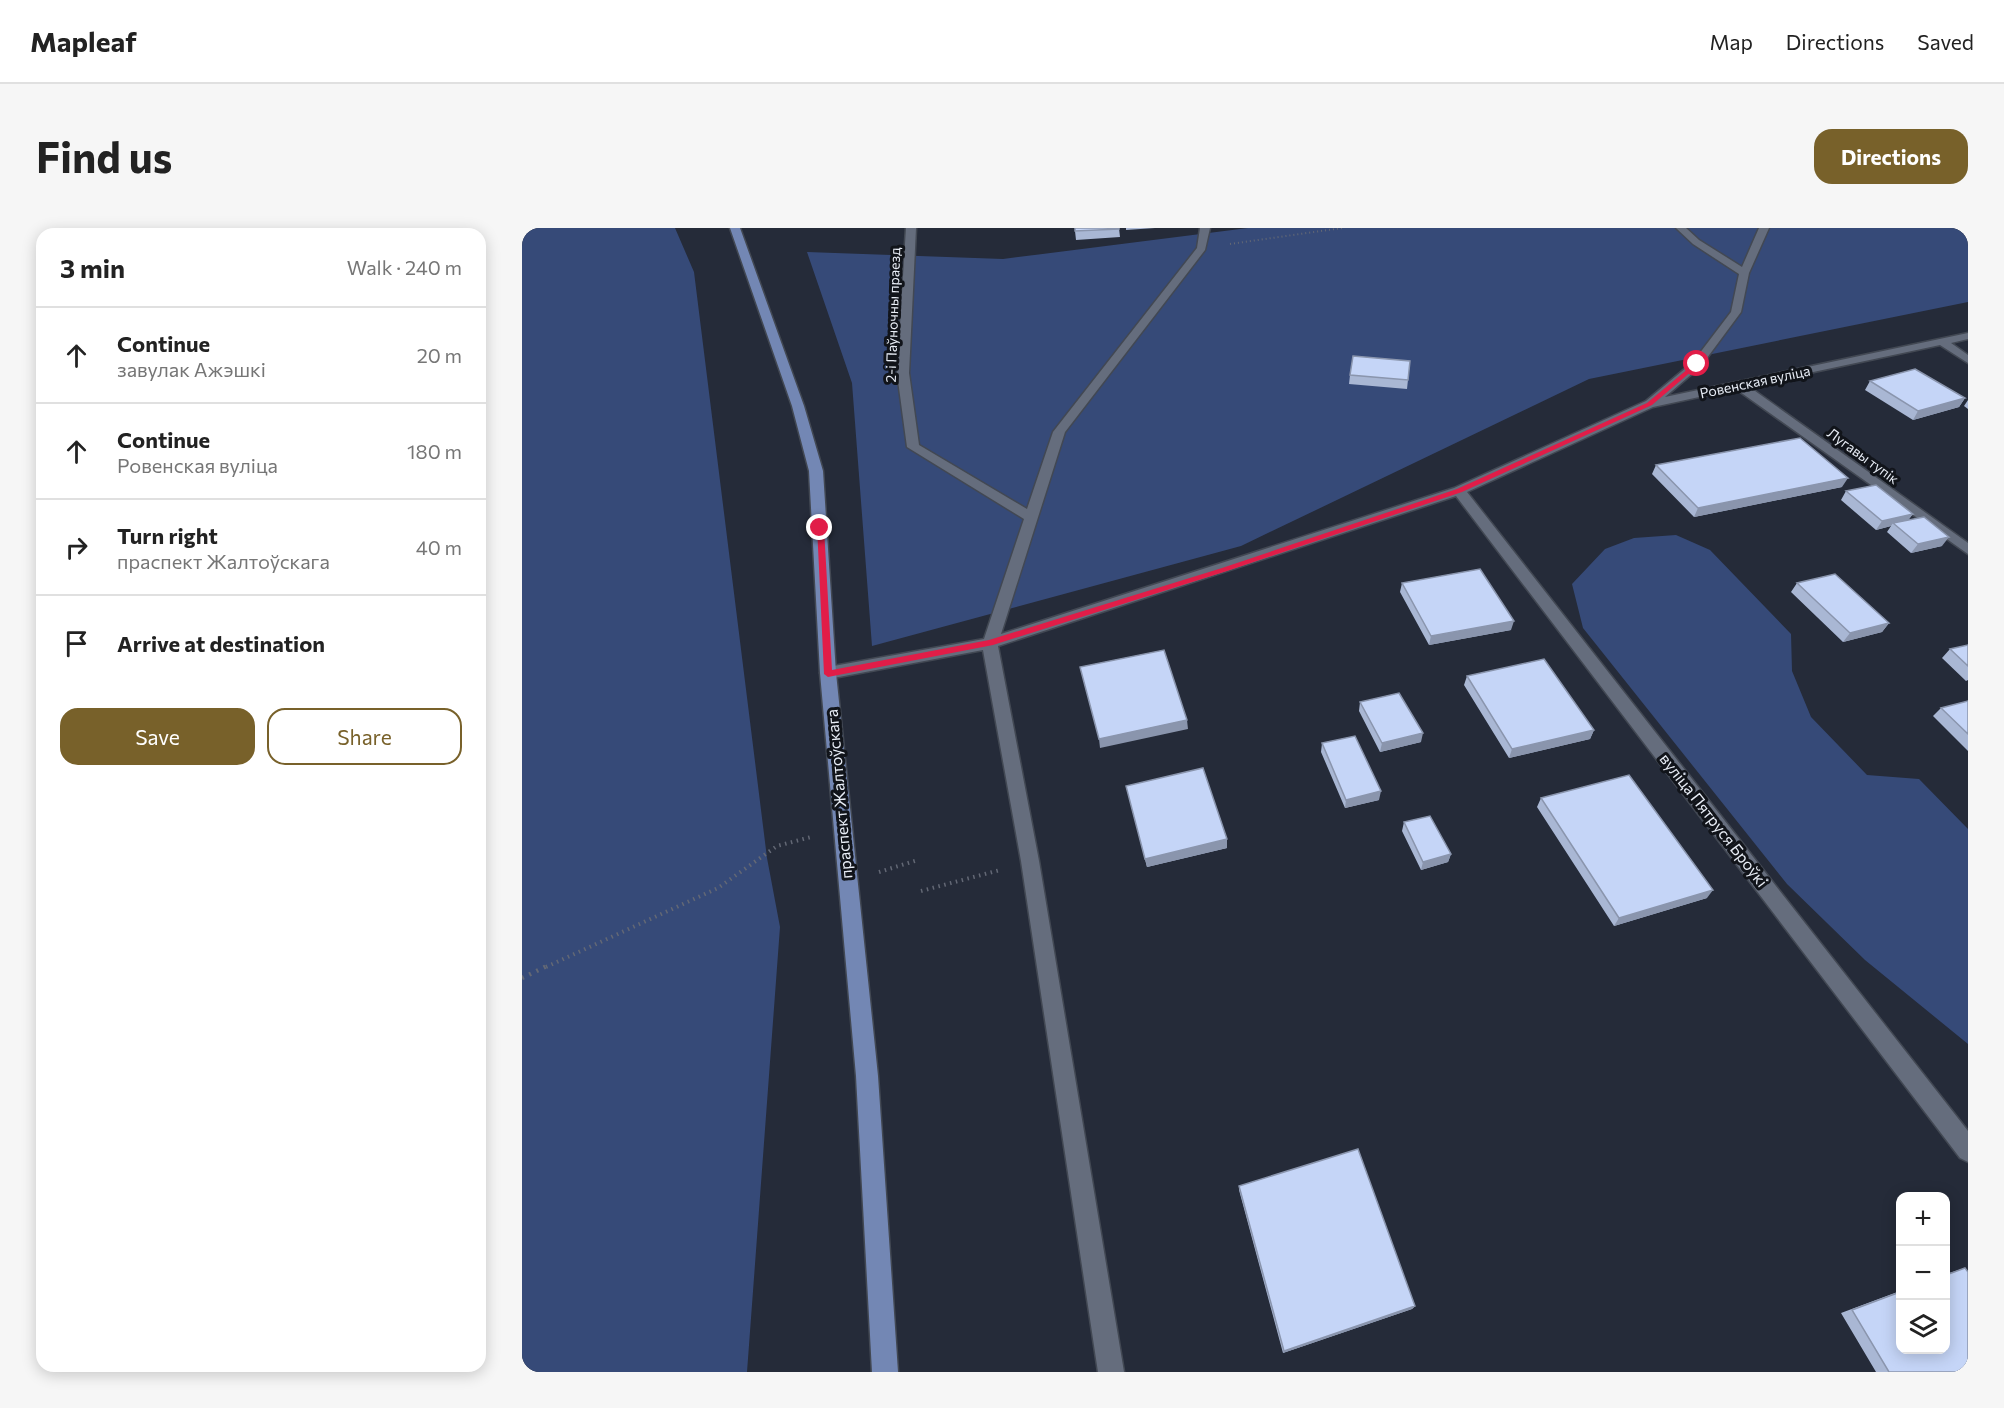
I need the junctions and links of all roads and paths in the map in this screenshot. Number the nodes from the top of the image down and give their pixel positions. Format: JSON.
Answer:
{"nodes":[{"id":1,"x":735,"y":228,"type":"edge"},
{"id":2,"x":911,"y":228,"type":"edge"},
{"id":3,"x":1205,"y":228,"type":"edge"},
{"id":4,"x":1342,"y":228,"type":"edge"},
{"id":5,"x":1681,"y":228,"type":"edge"},
{"id":6,"x":1764,"y":228,"type":"edge"},
{"id":7,"x":1202,"y":248,"type":"junction"},
{"id":8,"x":1744,"y":273,"type":"junction"},
{"id":9,"x":1968,"y":336,"type":"edge"},
{"id":10,"x":1942,"y":342,"type":"junction"},
{"id":11,"x":1968,"y":360,"type":"edge"},
{"id":12,"x":1740,"y":386,"type":"junction"},
{"id":13,"x":1649,"y":404,"type":"junction"},
{"id":14,"x":1459,"y":491,"type":"junction"},
{"id":15,"x":1030,"y":518,"type":"junction"},
{"id":16,"x":1968,"y":550,"type":"edge"},
{"id":17,"x":990,"y":643,"type":"junction"},
{"id":18,"x":828,"y":674,"type":"junction"},
{"id":19,"x":777,"y":846,"type":"dead end"},
{"id":20,"x":1030,"y":861,"type":"junction"},
{"id":21,"x":921,"y":891,"type":"dead end"},
{"id":22,"x":522,"y":978,"type":"edge"},
{"id":23,"x":1968,"y":1150,"type":"edge"},
{"id":24,"x":885,"y":1372,"type":"edge"},
{"id":25,"x":1111,"y":1372,"type":"edge"}],
"edges":[{"from":1,"to":18,"type":"main road","name":"праспект Жалтоўскага"},
{"from":2,"to":15,"type":"street","name":"2-і Паўночны праезд"},
{"from":3,"to":7,"type":"street"},
{"from":4,"to":7,"type":"path"},
{"from":5,"to":8,"type":"street"},
{"from":6,"to":8,"type":"street"},
{"from":7,"to":15,"type":"street"},
{"from":8,"to":13,"type":"street"},
{"from":9,"to":10,"type":"street","name":"Ровенская вуліца"},
{"from":10,"to":11,"type":"street"},
{"from":10,"to":12,"type":"street","name":"Ровенская вуліца"},
{"from":12,"to":13,"type":"street","name":"Ровенская вуліца"},
{"from":12,"to":16,"type":"street","name":"Лугавы тупік"},
{"from":13,"to":14,"type":"street","name":"Ровенская вуліца"},
{"from":14,"to":17,"type":"street","name":"Ровенская вуліца"},
{"from":14,"to":23,"type":"street","name":"вуліца Пятруся Броўкі"},
{"from":15,"to":17,"type":"street"},
{"from":17,"to":18,"type":"street","name":"Ровенская вуліца"},
{"from":17,"to":20,"type":"street"},
{"from":18,"to":24,"type":"main road","name":"праспект Жалтоўскага"},
{"from":19,"to":22,"type":"path"},
{"from":20,"to":21,"type":"path"},
{"from":20,"to":25,"type":"street"}]}
